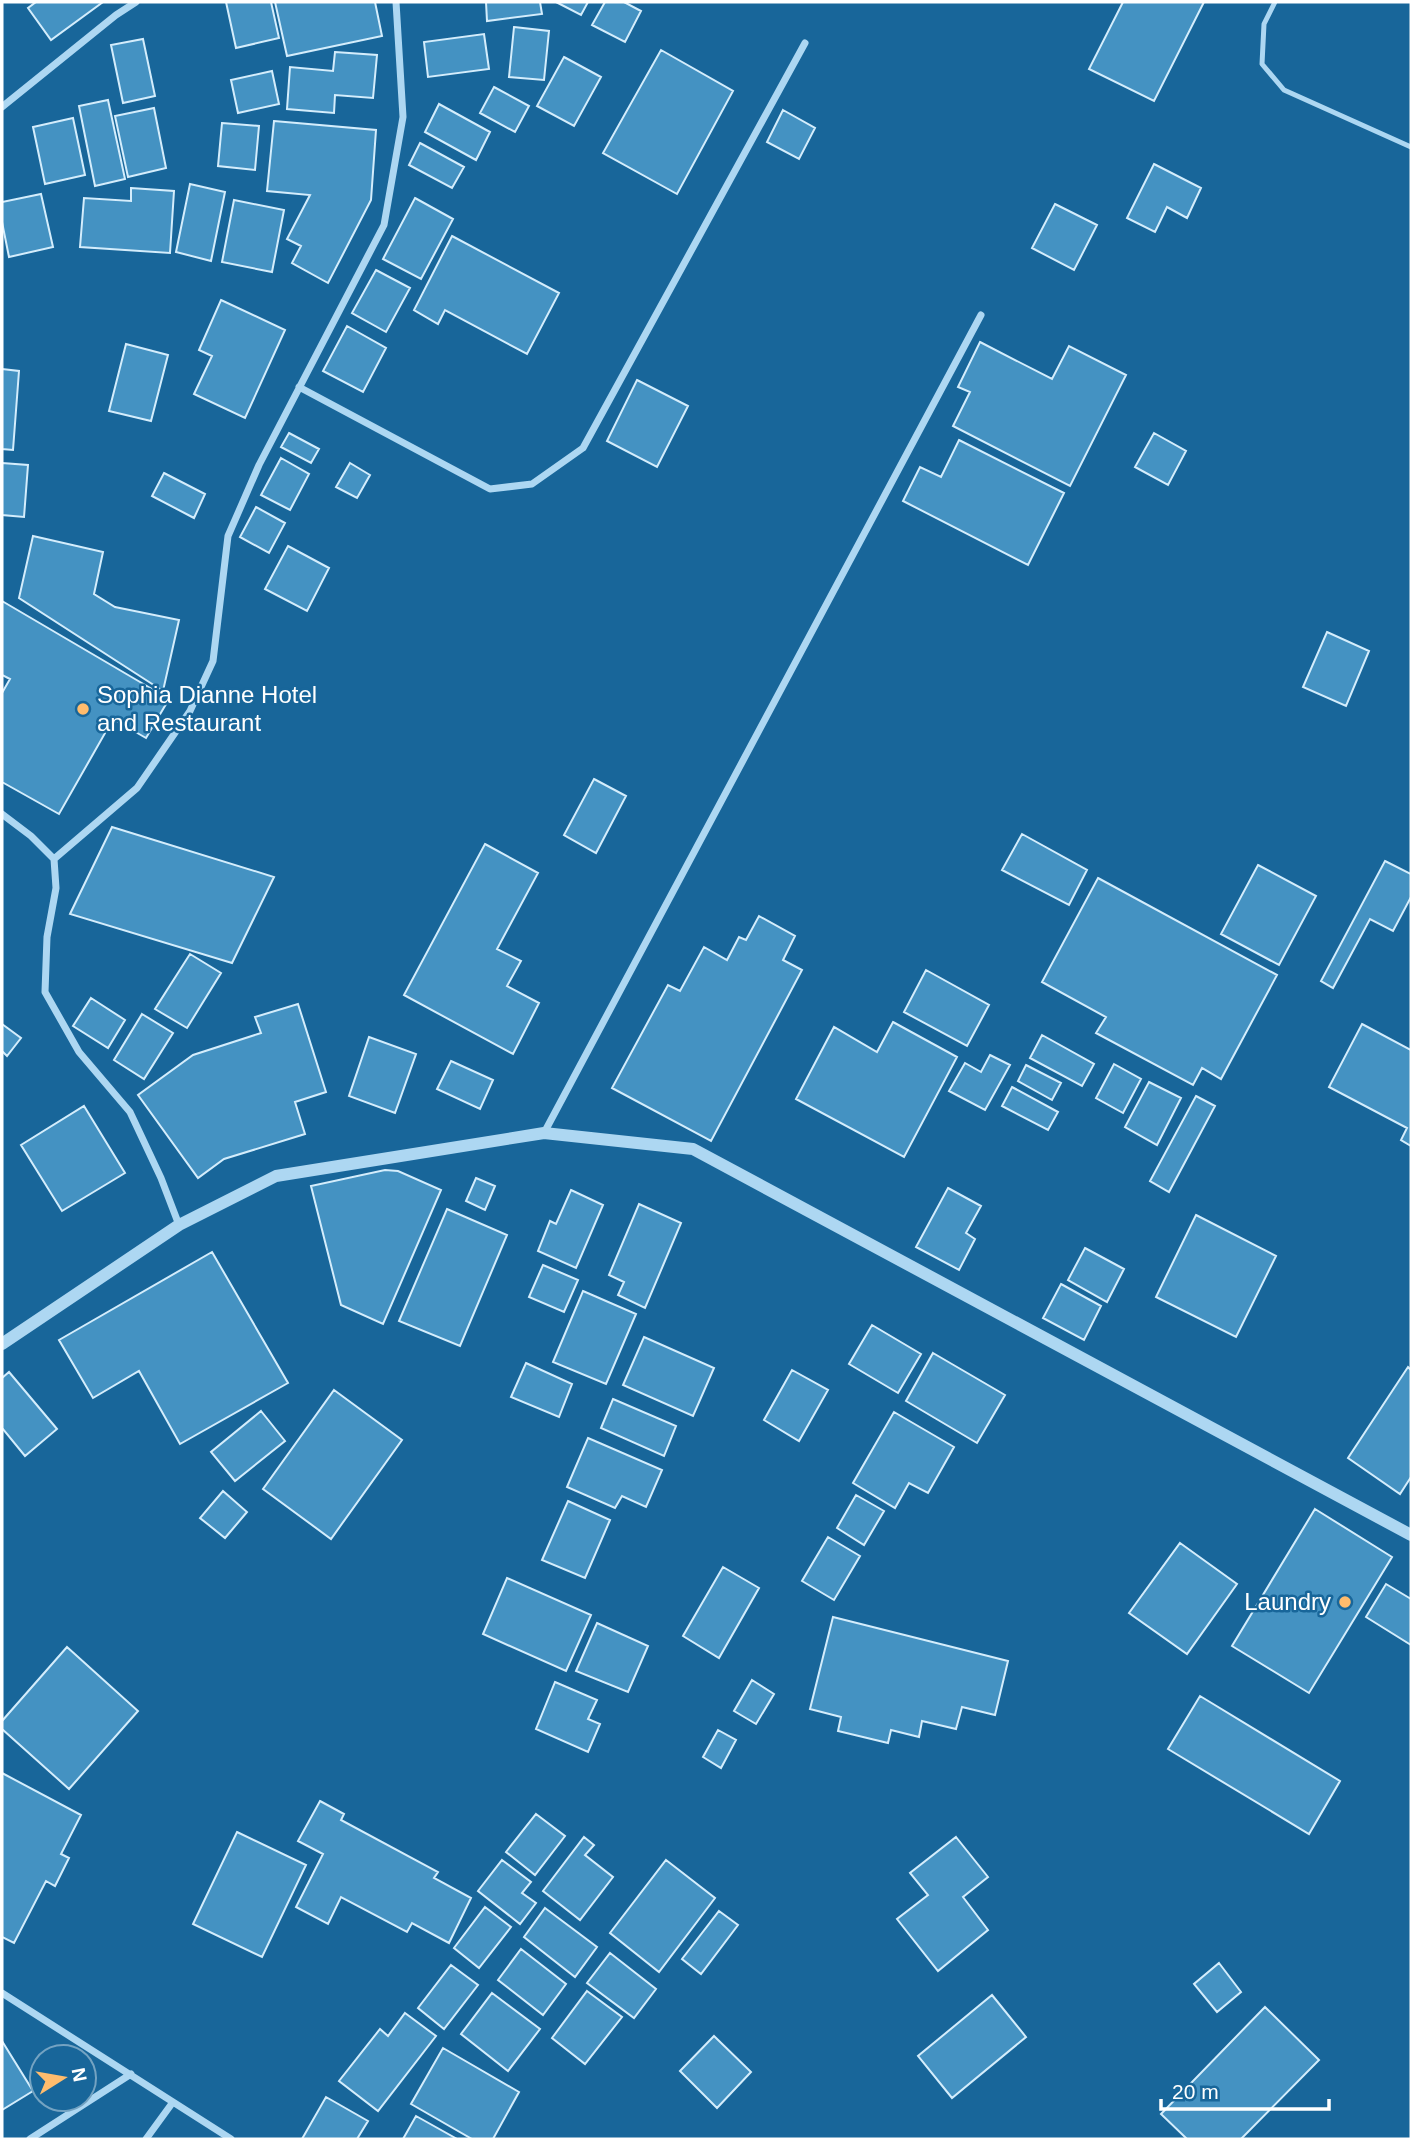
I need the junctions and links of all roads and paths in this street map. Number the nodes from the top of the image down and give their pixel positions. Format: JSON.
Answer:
{"nodes":[{"id":1,"x":136,"y":2,"type":"edge"},
{"id":2,"x":396,"y":2,"type":"edge"},
{"id":3,"x":1275,"y":2,"type":"edge"},
{"id":4,"x":805,"y":43,"type":"dead end"},
{"id":5,"x":2,"y":107,"type":"edge"},
{"id":6,"x":1411,"y":147,"type":"edge"},
{"id":7,"x":981,"y":315,"type":"dead end"},
{"id":8,"x":299,"y":387,"type":"junction"},
{"id":9,"x":2,"y":814,"type":"edge"},
{"id":10,"x":54,"y":859,"type":"junction"},
{"id":11,"x":544,"y":1133,"type":"junction"},
{"id":12,"x":179,"y":1224,"type":"junction"},
{"id":13,"x":2,"y":1344,"type":"edge"},
{"id":14,"x":1411,"y":1535,"type":"edge"},
{"id":15,"x":2,"y":1993,"type":"edge"},
{"id":16,"x":131,"y":2074,"type":"junction"},
{"id":17,"x":173,"y":2102,"type":"junction"},
{"id":18,"x":30,"y":2139,"type":"edge"},
{"id":19,"x":145,"y":2139,"type":"edge"},
{"id":20,"x":231,"y":2139,"type":"edge"}],
"edges":[{"from":1,"to":5,"type":"street"},
{"from":2,"to":8,"type":"street"},
{"from":3,"to":6,"type":"lane"},
{"from":4,"to":8,"type":"street"},
{"from":7,"to":11,"type":"street"},
{"from":8,"to":10,"type":"street"},
{"from":9,"to":10,"type":"street"},
{"from":10,"to":12,"type":"street"},
{"from":11,"to":12,"type":"street"},
{"from":11,"to":14,"type":"street"},
{"from":12,"to":13,"type":"street"},
{"from":15,"to":16,"type":"street"},
{"from":16,"to":17,"type":"street"},
{"from":16,"to":18,"type":"street"},
{"from":17,"to":19,"type":"street"},
{"from":17,"to":20,"type":"street"}]}
